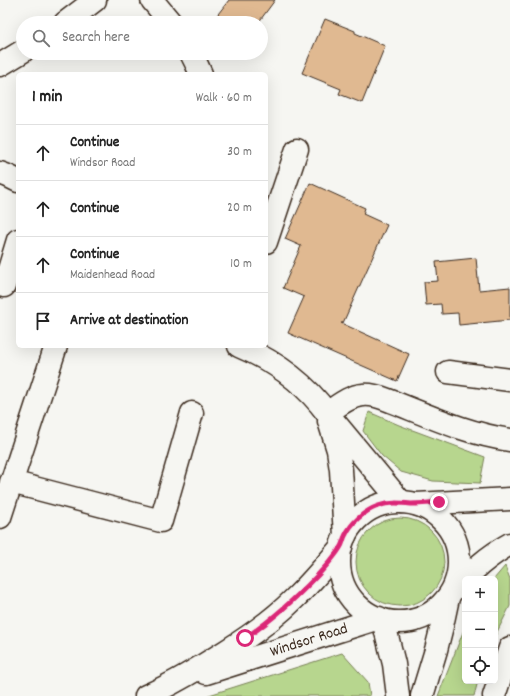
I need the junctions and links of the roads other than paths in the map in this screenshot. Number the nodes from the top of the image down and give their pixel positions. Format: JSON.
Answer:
{"nodes":[{"id":1,"x":95,"y":0,"type":"edge"},
{"id":2,"x":152,"y":0,"type":"edge"},
{"id":3,"x":74,"y":16,"type":"edge"},
{"id":4,"x":165,"y":16,"type":"edge"},
{"id":5,"x":16,"y":56,"type":"edge"},
{"id":6,"x":194,"y":60,"type":"edge"},
{"id":7,"x":0,"y":66,"type":"edge"},
{"id":8,"x":200,"y":72,"type":"edge"},
{"id":9,"x":297,"y":149,"type":"dead end"},
{"id":10,"x":0,"y":173,"type":"edge"},
{"id":11,"x":16,"y":180,"type":"edge"},
{"id":12,"x":268,"y":236,"type":"edge"},
{"id":13,"x":16,"y":249,"type":"edge"},
{"id":14,"x":7,"y":287,"type":"edge"},
{"id":15,"x":55,"y":348,"type":"edge"},
{"id":16,"x":244,"y":348,"type":"edge"},
{"id":17,"x":448,"y":372,"type":"dead end"},
{"id":18,"x":510,"y":380,"type":"edge"},
{"id":19,"x":192,"y":413,"type":"dead end"},
{"id":20,"x":327,"y":413,"type":"junction"},
{"id":21,"x":510,"y":440,"type":"edge"},
{"id":22,"x":11,"y":482,"type":"junction"},
{"id":23,"x":510,"y":499,"type":"edge"},
{"id":24,"x":407,"y":503,"type":"junction"},
{"id":25,"x":0,"y":517,"type":"edge"},
{"id":26,"x":343,"y":542,"type":"junction"},
{"id":27,"x":510,"y":544,"type":"edge"},
{"id":28,"x":450,"y":594,"type":"junction"},
{"id":29,"x":381,"y":619,"type":"junction"},
{"id":30,"x":510,"y":648,"type":"edge"},
{"id":31,"x":171,"y":684,"type":"junction"},
{"id":32,"x":146,"y":696,"type":"edge"},
{"id":33,"x":398,"y":696,"type":"edge"},
{"id":34,"x":422,"y":696,"type":"edge"},
{"id":35,"x":494,"y":696,"type":"edge"}],
"edges":[{"from":1,"to":3,"type":"main road"},
{"from":2,"to":4,"type":"main road"},
{"from":5,"to":7,"type":"main road"},
{"from":6,"to":8,"type":"main road"},
{"from":9,"to":12,"type":"main road"},
{"from":10,"to":11,"type":"main road"},
{"from":13,"to":14,"type":"main road"},
{"from":15,"to":22,"type":"main road"},
{"from":16,"to":20,"type":"main road"},
{"from":17,"to":18,"type":"main road"},
{"from":19,"to":22,"type":"main road"},
{"from":20,"to":21,"type":"main road"},
{"from":20,"to":24,"type":"main road"},
{"from":20,"to":26,"type":"main road"},
{"from":22,"to":25,"type":"main road"},
{"from":23,"to":24,"type":"main road"},
{"from":24,"to":26,"type":"main road"},
{"from":24,"to":28,"type":"main road"},
{"from":26,"to":29,"type":"main road"},
{"from":26,"to":31,"type":"main road","name":"Windsor Road"},
{"from":27,"to":28,"type":"main road"},
{"from":28,"to":29,"type":"main road"},
{"from":28,"to":34,"type":"main road"},
{"from":29,"to":31,"type":"main road","name":"Windsor Road"},
{"from":29,"to":33,"type":"main road"},
{"from":30,"to":35,"type":"main road"},
{"from":31,"to":32,"type":"main road","name":"Windsor Road"}]}
